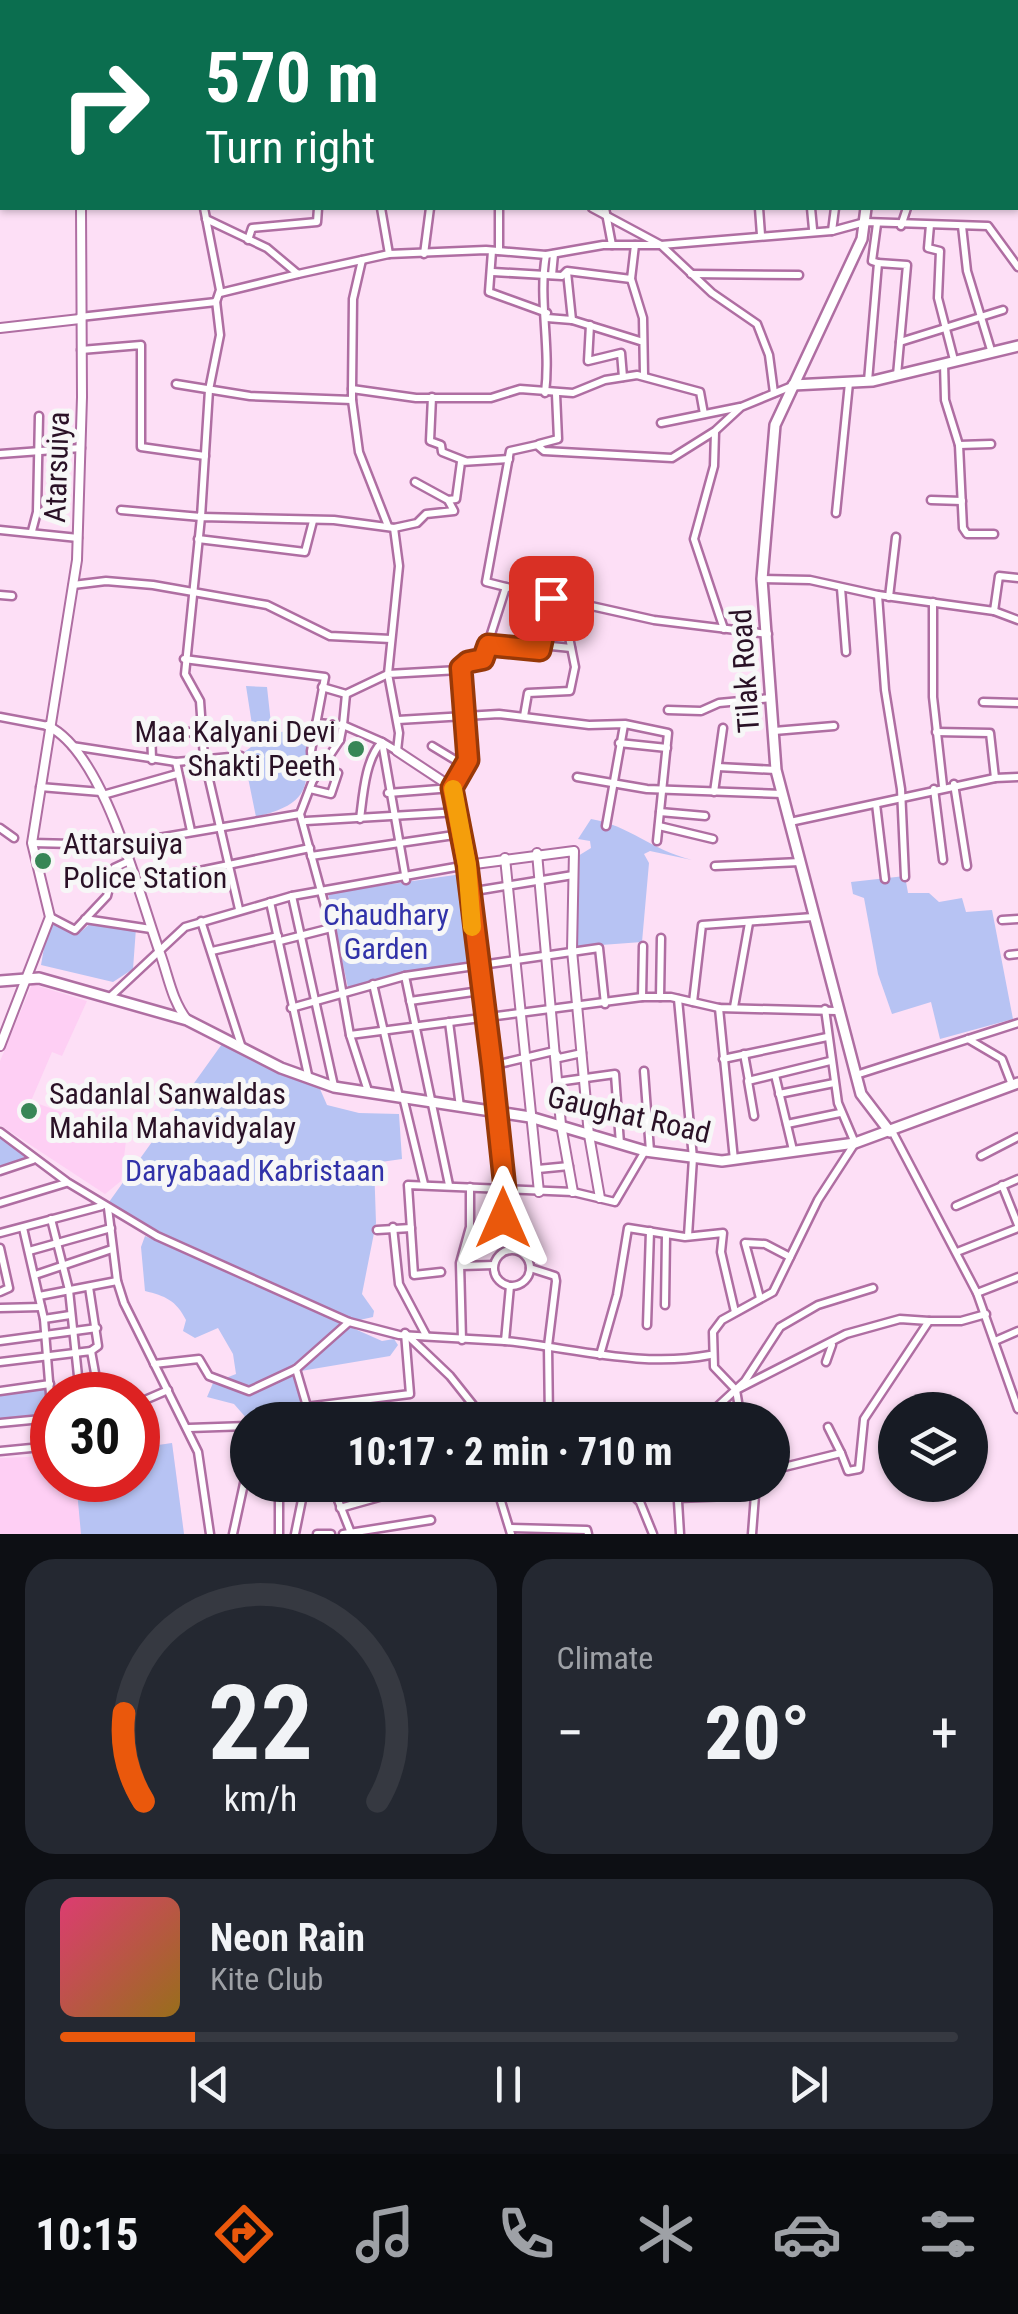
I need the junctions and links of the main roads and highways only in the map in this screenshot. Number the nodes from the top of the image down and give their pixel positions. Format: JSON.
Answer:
{"nodes":[{"id":1,"x":866,"y":210,"type":"edge"},
{"id":2,"x":1018,"y":346,"type":"edge"},
{"id":3,"x":793,"y":385,"type":"junction"},
{"id":4,"x":0,"y":981,"type":"edge"},
{"id":5,"x":1015,"y":1084,"type":"edge"},
{"id":6,"x":891,"y":1131,"type":"junction"}],
"edges":[{"from":1,"to":3,"type":"main road","name":"Tilak Road"},
{"from":2,"to":3,"type":"main road"},
{"from":3,"to":6,"type":"main road","name":"Tilak Road"},
{"from":4,"to":6,"type":"main road","name":"Gaughat Road"},
{"from":5,"to":6,"type":"main road","name":"Gaughat Road"}]}
